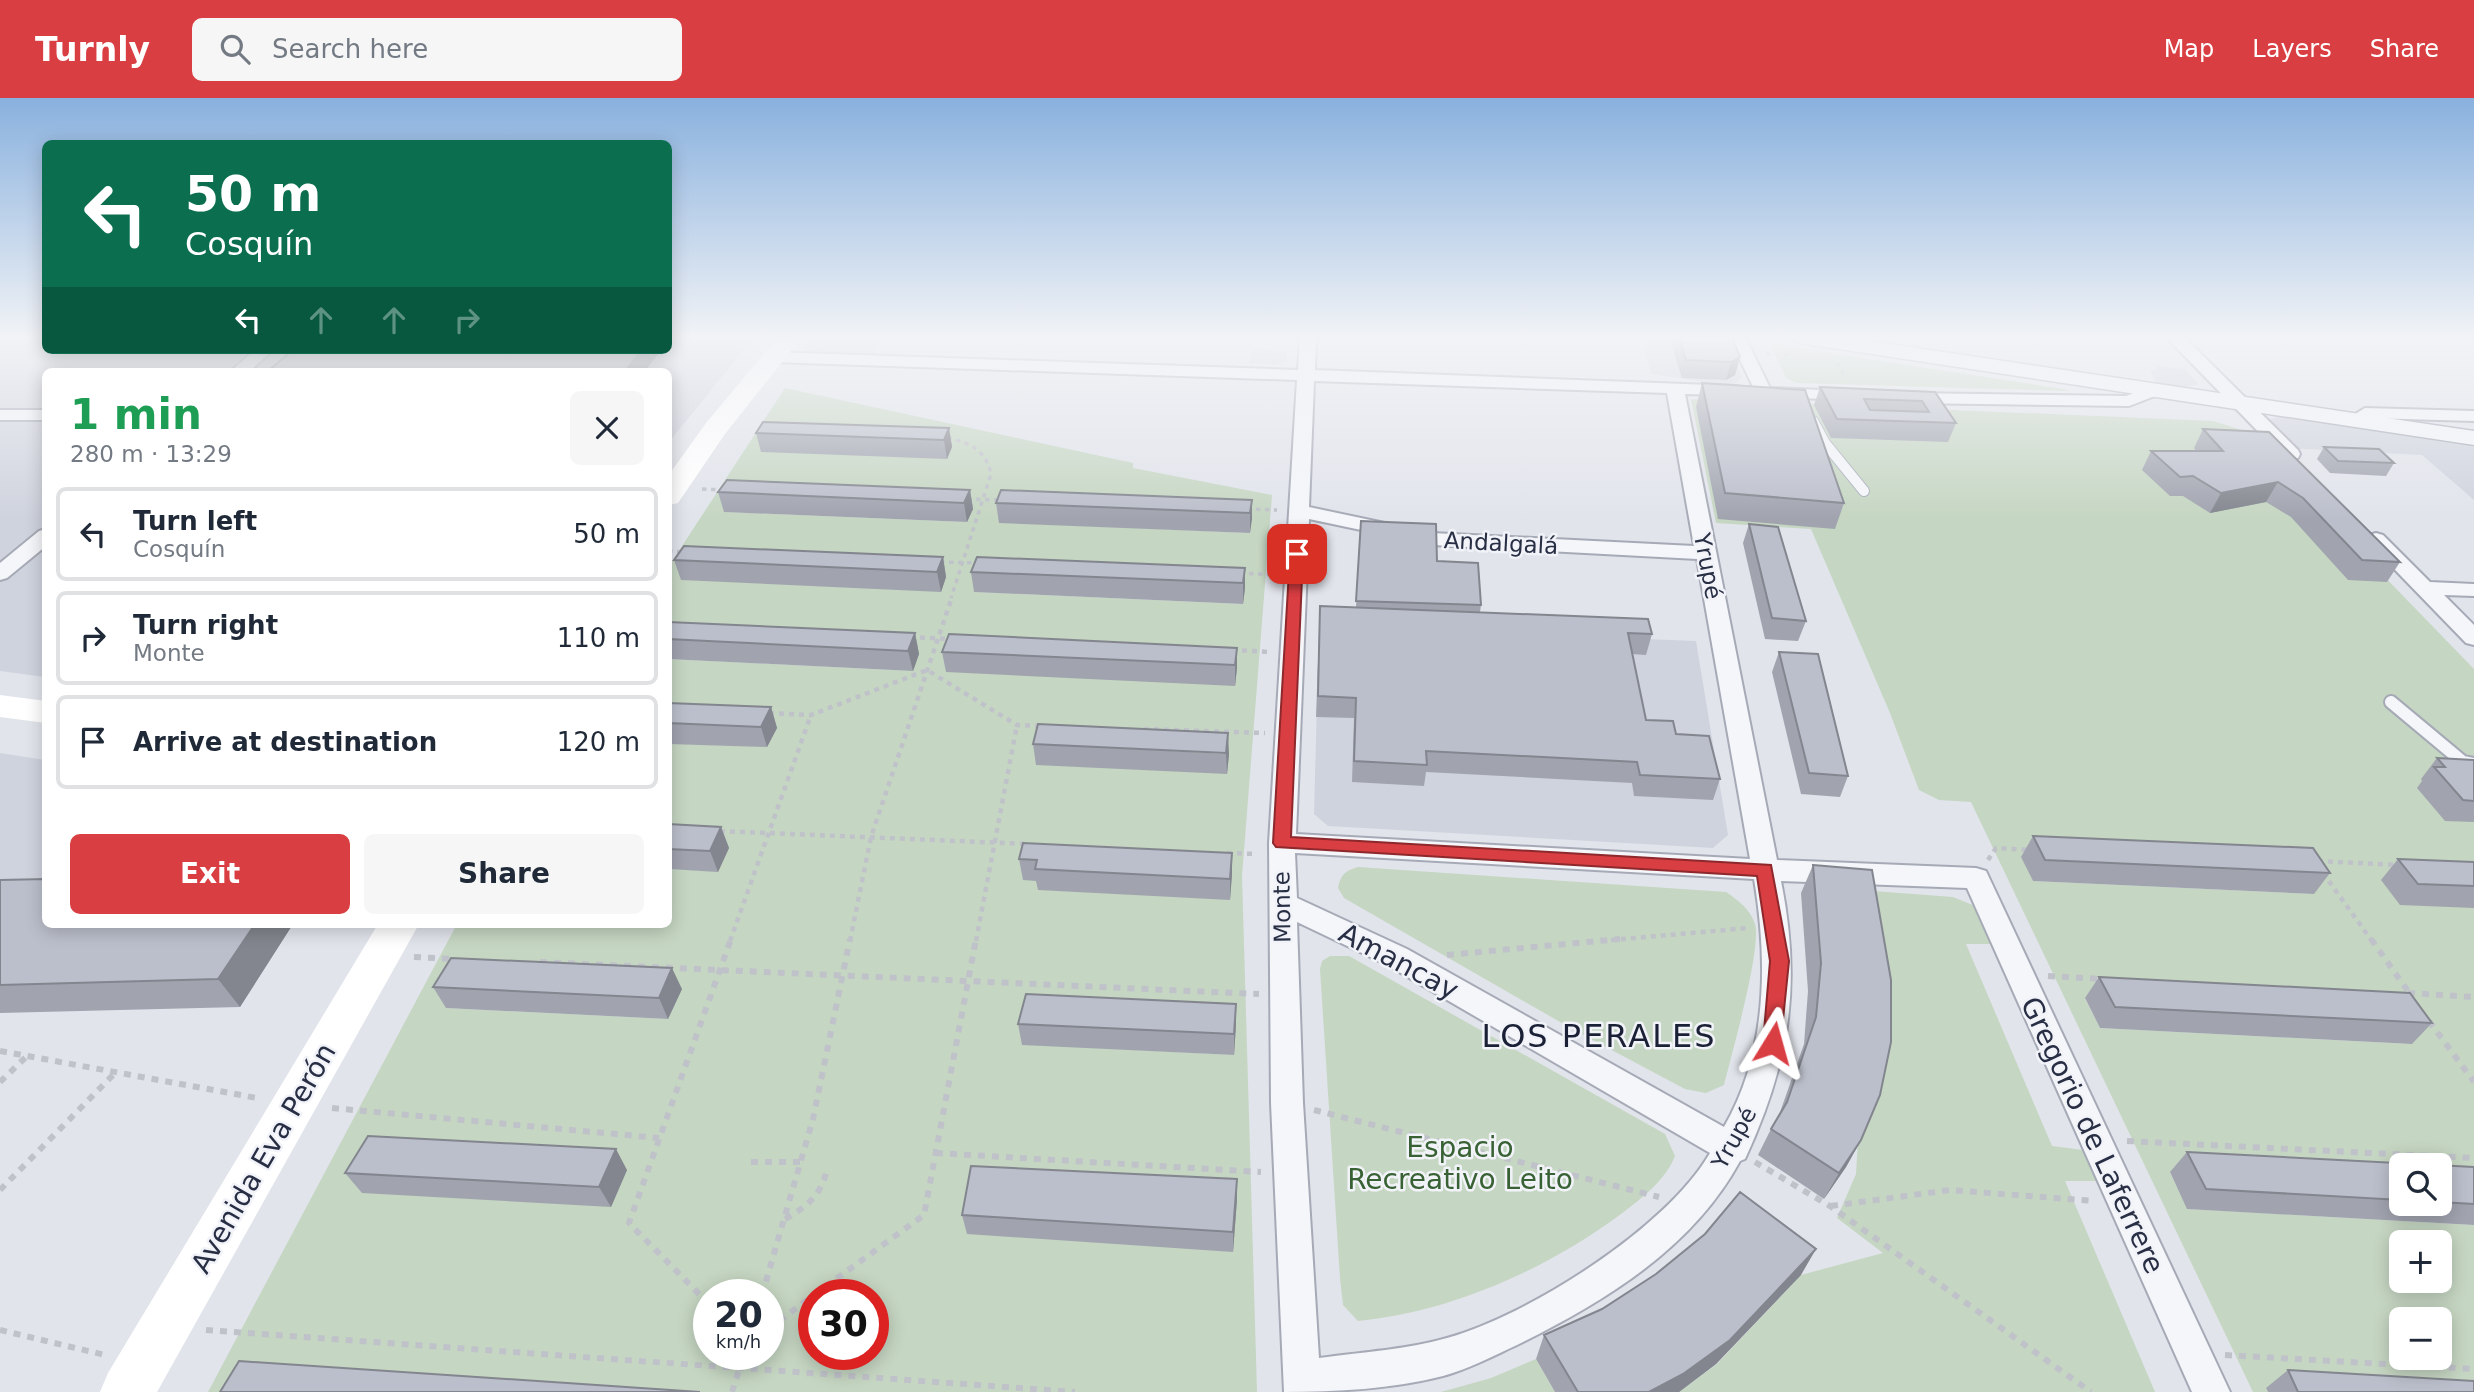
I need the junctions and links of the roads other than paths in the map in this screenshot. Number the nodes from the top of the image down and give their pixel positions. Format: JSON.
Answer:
{"nodes":[{"id":1,"x":741,"y":397,"type":"edge"},
{"id":2,"x":1307,"y":397,"type":"edge"},
{"id":3,"x":1677,"y":397,"type":"edge"},
{"id":4,"x":1782,"y":397,"type":"edge"},
{"id":5,"x":1870,"y":397,"type":"edge"},
{"id":6,"x":1898,"y":397,"type":"edge"},
{"id":7,"x":2137,"y":397,"type":"edge"},
{"id":8,"x":2185,"y":397,"type":"edge"},
{"id":9,"x":2234,"y":397,"type":"edge"},
{"id":10,"x":1805,"y":405,"type":"junction"},
{"id":11,"x":2242,"y":406,"type":"junction"},
{"id":12,"x":0,"y":415,"type":"edge"},
{"id":13,"x":42,"y":415,"type":"edge"},
{"id":14,"x":2474,"y":416,"type":"edge"},
{"id":15,"x":2353,"y":421,"type":"junction"},
{"id":16,"x":2474,"y":438,"type":"edge"},
{"id":17,"x":2309,"y":473,"type":"edge"},
{"id":18,"x":1864,"y":491,"type":"dead end"},
{"id":19,"x":672,"y":492,"type":"edge"},
{"id":20,"x":1299,"y":511,"type":"junction"},
{"id":21,"x":2357,"y":521,"type":"edge"},
{"id":22,"x":42,"y":538,"type":"edge"},
{"id":23,"x":1706,"y":553,"type":"junction"},
{"id":24,"x":0,"y":574,"type":"edge"},
{"id":25,"x":2425,"y":588,"type":"junction"},
{"id":26,"x":2474,"y":590,"type":"edge"},
{"id":27,"x":2474,"y":638,"type":"edge"},
{"id":28,"x":2391,"y":702,"type":"dead end"},
{"id":29,"x":0,"y":705,"type":"edge"},
{"id":30,"x":42,"y":711,"type":"edge"},
{"id":31,"x":2474,"y":764,"type":"edge"},
{"id":32,"x":1282,"y":849,"type":"junction"},
{"id":33,"x":1765,"y":870,"type":"junction"},
{"id":34,"x":1282,"y":903,"type":"junction"},
{"id":35,"x":390,"y":940,"type":"edge"},
{"id":36,"x":1733,"y":1149,"type":"junction"},
{"id":37,"x":145,"y":1361,"type":"edge"},
{"id":38,"x":1302,"y":1386,"type":"edge"},
{"id":39,"x":2211,"y":1392,"type":"edge"}],
"edges":[{"from":1,"to":19,"type":"main road"},
{"from":2,"to":20,"type":"street","name":"Monte"},
{"from":3,"to":23,"type":"street","name":"Yrupé"},
{"from":4,"to":10,"type":"street"},
{"from":5,"to":10,"type":"street"},
{"from":6,"to":7,"type":"street"},
{"from":8,"to":11,"type":"street"},
{"from":9,"to":11,"type":"street"},
{"from":10,"to":18,"type":"lane"},
{"from":11,"to":15,"type":"street"},
{"from":11,"to":17,"type":"street"},
{"from":12,"to":13,"type":"street"},
{"from":14,"to":15,"type":"street"},
{"from":15,"to":16,"type":"street"},
{"from":20,"to":23,"type":"street","name":"Andalgalá"},
{"from":20,"to":32,"type":"street","name":"Monte"},
{"from":21,"to":25,"type":"street"},
{"from":22,"to":24,"type":"street"},
{"from":23,"to":33,"type":"street","name":"Yrupé"},
{"from":25,"to":26,"type":"street"},
{"from":25,"to":27,"type":"street"},
{"from":28,"to":31,"type":"lane"},
{"from":29,"to":30,"type":"main road"},
{"from":32,"to":33,"type":"street"},
{"from":32,"to":34,"type":"street","name":"Monte"},
{"from":33,"to":36,"type":"street","name":"Yrupé"},
{"from":33,"to":39,"type":"street","name":"Gregorio de Laferrere"},
{"from":34,"to":36,"type":"street","name":"Amancay"},
{"from":34,"to":38,"type":"street","name":"Monte"},
{"from":35,"to":37,"type":"main road","name":"Avenida Eva Perón"},
{"from":36,"to":38,"type":"street","name":"Yrupé"}]}
